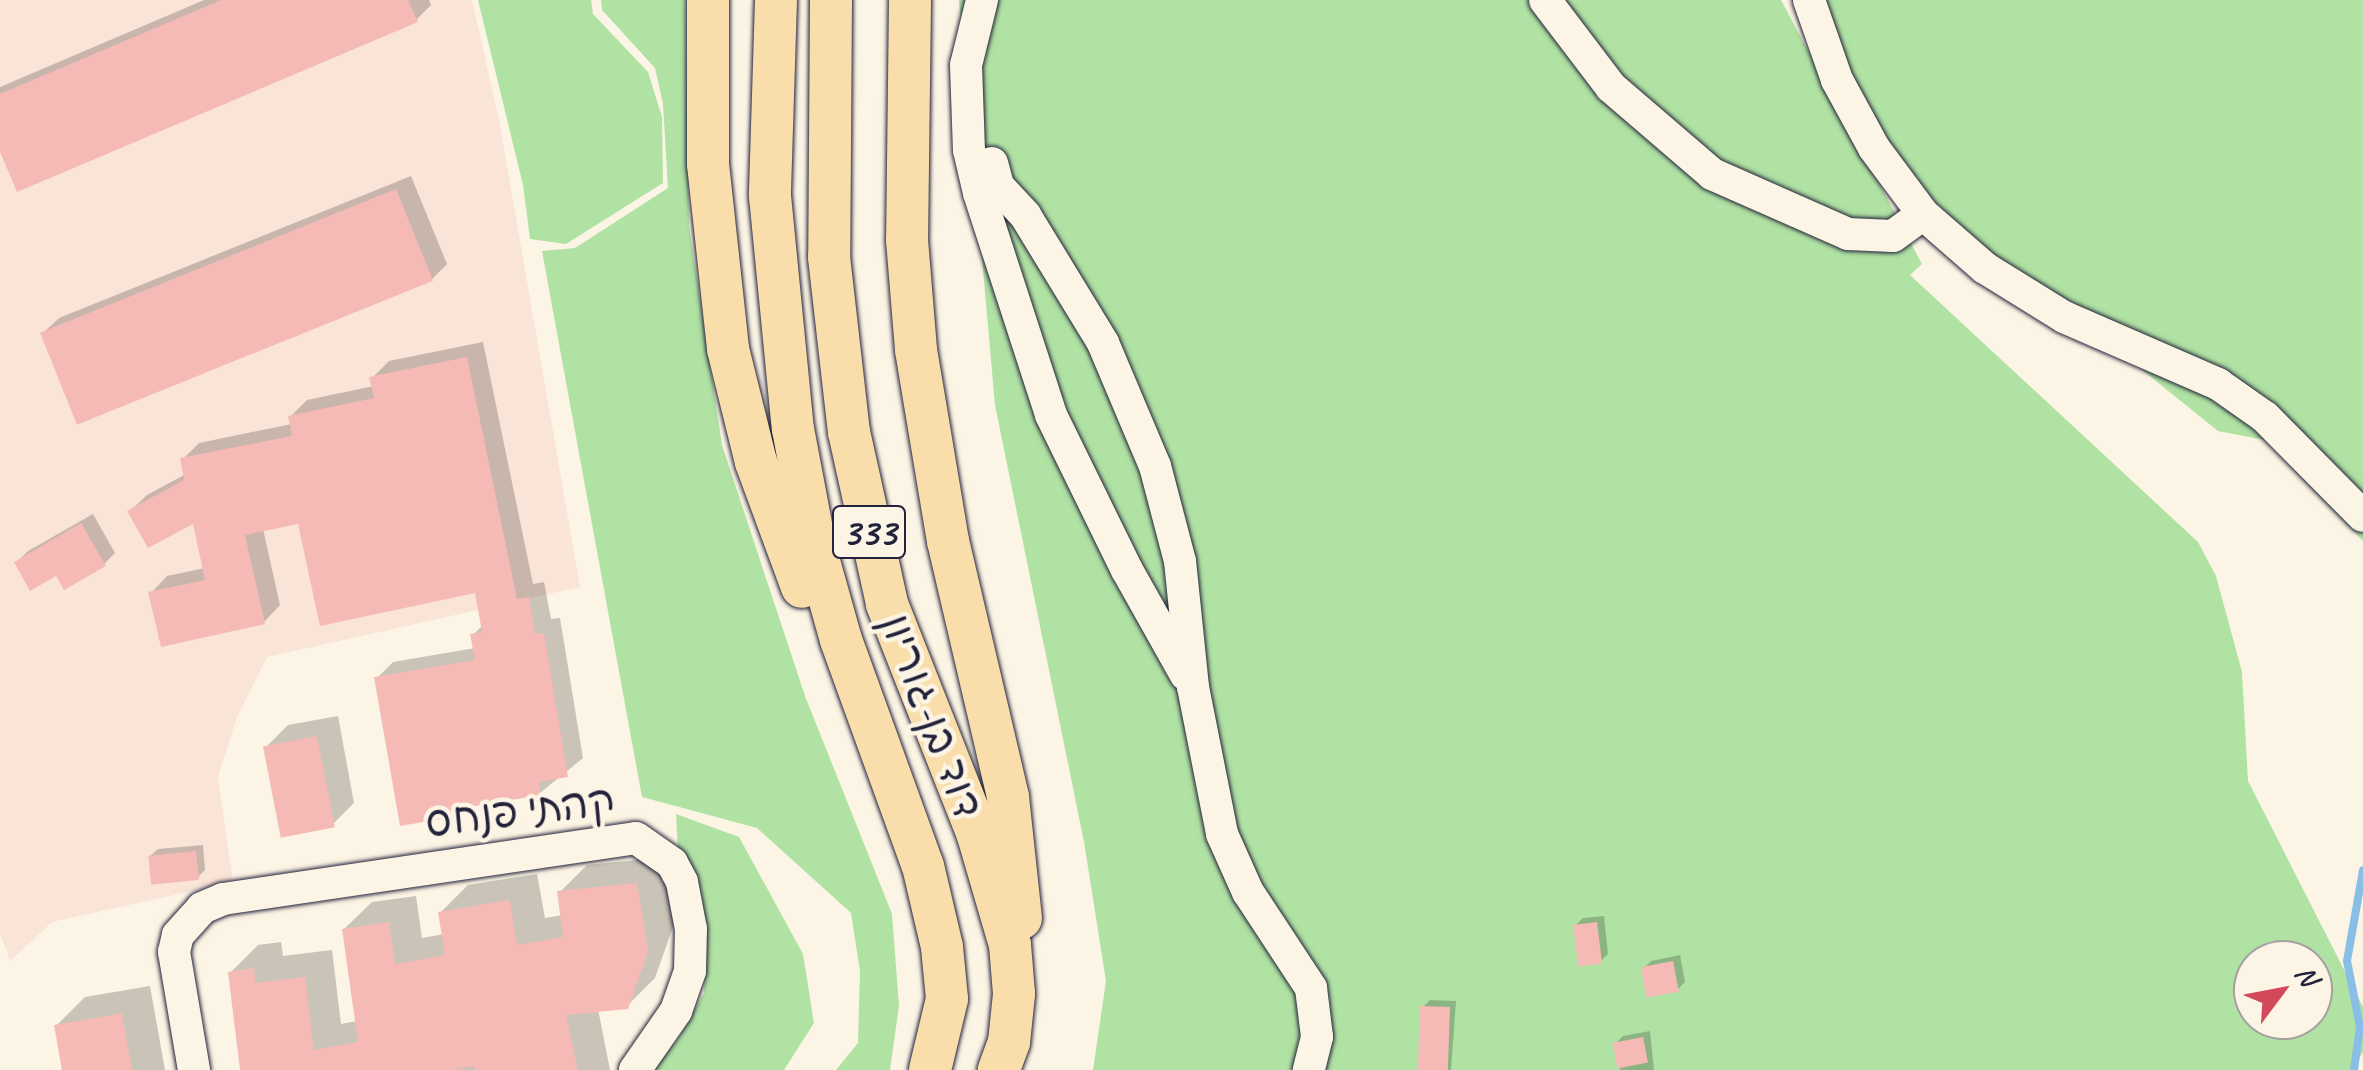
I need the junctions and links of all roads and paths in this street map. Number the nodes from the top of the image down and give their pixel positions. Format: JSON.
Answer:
{"nodes":[{"id":1,"x":708,"y":0,"type":"edge"},
{"id":2,"x":776,"y":0,"type":"edge"},
{"id":3,"x":830,"y":0,"type":"edge"},
{"id":4,"x":910,"y":0,"type":"edge"},
{"id":5,"x":982,"y":0,"type":"edge"},
{"id":6,"x":1545,"y":0,"type":"edge"},
{"id":7,"x":1809,"y":0,"type":"edge"},
{"id":8,"x":992,"y":163,"type":"dead end"},
{"id":9,"x":1923,"y":214,"type":"junction"},
{"id":10,"x":2363,"y":516,"type":"edge"},
{"id":11,"x":1193,"y":687,"type":"junction"},
{"id":12,"x":874,"y":733,"type":"junction"},
{"id":13,"x":1004,"y":1056,"type":"edge"},
{"id":14,"x":194,"y":1070,"type":"edge"},
{"id":15,"x":635,"y":1070,"type":"edge"},
{"id":16,"x":930,"y":1070,"type":"edge"},
{"id":17,"x":1309,"y":1070,"type":"edge"}],
"edges":[{"from":1,"to":12,"type":"main road"},
{"from":2,"to":12,"type":"main road","name":"דוד בן-גוריון","number":"333"},
{"from":3,"to":13,"type":"main road","name":"דוד בן-גוריון","number":"333"},
{"from":4,"to":13,"type":"main road"},
{"from":5,"to":11,"type":"street"},
{"from":6,"to":9,"type":"street"},
{"from":7,"to":9,"type":"street"},
{"from":8,"to":11,"type":"street"},
{"from":9,"to":10,"type":"street"},
{"from":11,"to":17,"type":"street"},
{"from":12,"to":16,"type":"main road","name":"דוד בן-גוריון","number":"333"},
{"from":14,"to":15,"type":"street","name":"קהתי פנחס"}]}
